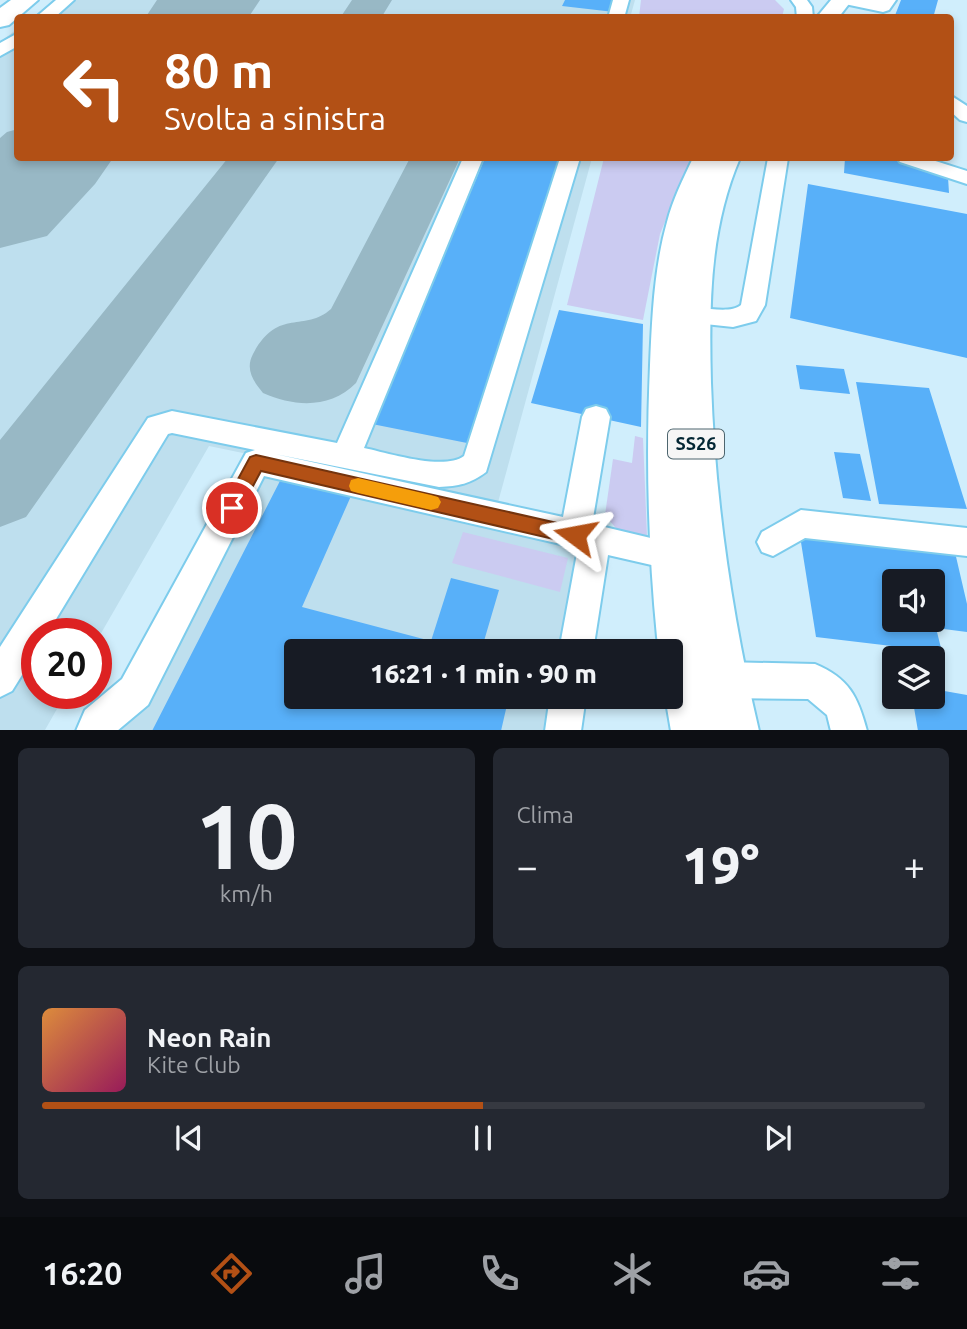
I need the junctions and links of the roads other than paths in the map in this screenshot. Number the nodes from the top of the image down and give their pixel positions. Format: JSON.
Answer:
{"nodes":[{"id":1,"x":7,"y":0,"type":"edge"},
{"id":2,"x":26,"y":0,"type":"edge"},
{"id":3,"x":66,"y":0,"type":"edge"},
{"id":4,"x":821,"y":0,"type":"edge"},
{"id":5,"x":844,"y":0,"type":"edge"},
{"id":6,"x":888,"y":0,"type":"edge"},
{"id":7,"x":0,"y":5,"type":"edge"},
{"id":8,"x":48,"y":14,"type":"edge"},
{"id":9,"x":809,"y":14,"type":"edge"},
{"id":10,"x":830,"y":14,"type":"edge"},
{"id":11,"x":0,"y":20,"type":"edge"},
{"id":12,"x":472,"y":161,"type":"edge"},
{"id":13,"x":569,"y":161,"type":"edge"},
{"id":14,"x":705,"y":161,"type":"edge"},
{"id":15,"x":725,"y":161,"type":"edge"},
{"id":16,"x":777,"y":161,"type":"edge"},
{"id":17,"x":916,"y":161,"type":"edge"},
{"id":18,"x":967,"y":178,"type":"edge"},
{"id":19,"x":695,"y":316,"type":"junction"},
{"id":20,"x":596,"y":417,"type":"dead end"},
{"id":21,"x":346,"y":457,"type":"junction"},
{"id":22,"x":585,"y":538,"type":"junction"},
{"id":23,"x":773,"y":542,"type":"dead end"},
{"id":24,"x":967,"y":542,"type":"edge"},
{"id":25,"x":669,"y":555,"type":"junction"},
{"id":26,"x":577,"y":639,"type":"edge"},
{"id":27,"x":0,"y":678,"type":"edge"},
{"id":28,"x":724,"y":680,"type":"junction"},
{"id":29,"x":566,"y":709,"type":"edge"},
{"id":30,"x":94,"y":730,"type":"edge"},
{"id":31,"x":563,"y":730,"type":"edge"},
{"id":32,"x":694,"y":730,"type":"edge"},
{"id":33,"x":736,"y":730,"type":"edge"},
{"id":34,"x":849,"y":730,"type":"edge"}],
"edges":[{"from":1,"to":7,"type":"highway"},
{"from":2,"to":11,"type":"highway"},
{"from":3,"to":8,"type":"lane"},
{"from":4,"to":9,"type":"main road"},
{"from":5,"to":6,"type":"lane"},
{"from":5,"to":10,"type":"main road"},
{"from":12,"to":21,"type":"lane"},
{"from":13,"to":21,"type":"lane"},
{"from":14,"to":25,"type":"main road","number":"SS26"},
{"from":15,"to":19,"type":"main road","number":"SS26"},
{"from":16,"to":19,"type":"lane"},
{"from":17,"to":18,"type":"lane"},
{"from":19,"to":28,"type":"main road","number":"SS26"},
{"from":20,"to":22,"type":"street"},
{"from":21,"to":27,"type":"lane"},
{"from":22,"to":25,"type":"lane"},
{"from":22,"to":26,"type":"street"},
{"from":22,"to":30,"type":"lane"},
{"from":23,"to":24,"type":"lane"},
{"from":25,"to":32,"type":"main road","number":"SS26"},
{"from":28,"to":33,"type":"main road","number":"SS26"},
{"from":28,"to":34,"type":"lane"},
{"from":29,"to":31,"type":"lane"}]}
